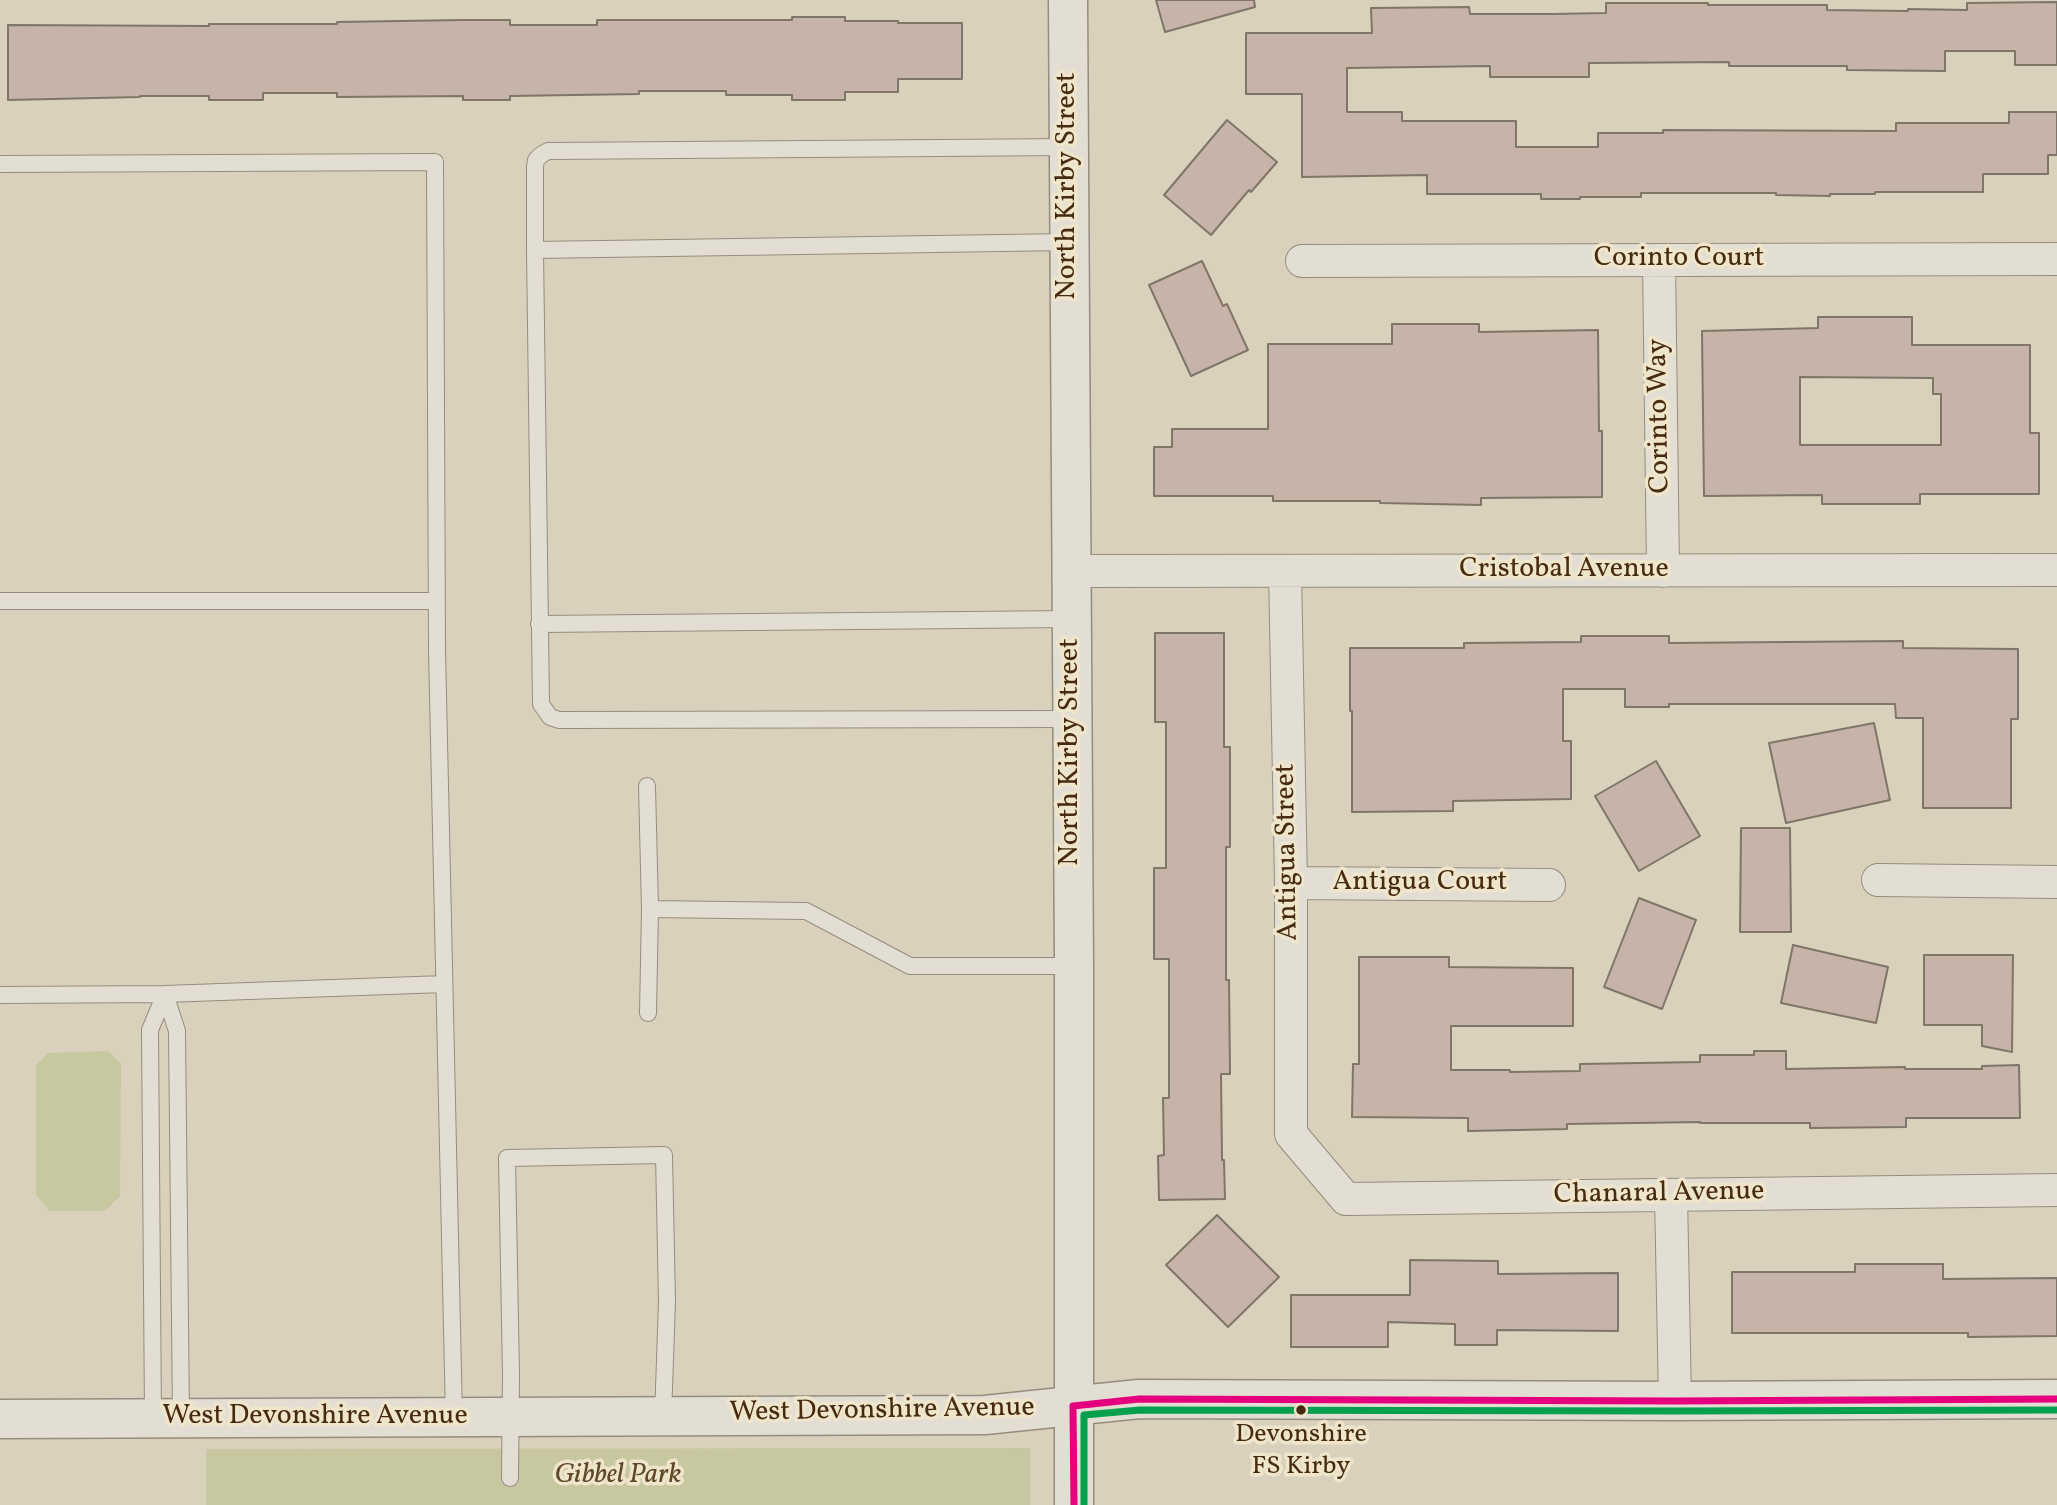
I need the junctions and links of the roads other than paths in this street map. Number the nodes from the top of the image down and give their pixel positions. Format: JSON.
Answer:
{"nodes":[{"id":1,"x":1068,"y":0,"type":"edge"},
{"id":2,"x":1069,"y":147,"type":"junction"},
{"id":3,"x":0,"y":164,"type":"edge"},
{"id":4,"x":1069,"y":242,"type":"junction"},
{"id":5,"x":535,"y":250,"type":"junction"},
{"id":6,"x":2056,"y":259,"type":"edge"},
{"id":7,"x":1659,"y":260,"type":"junction"},
{"id":8,"x":1302,"y":261,"type":"dead end"},
{"id":9,"x":2057,"y":570,"type":"edge"},
{"id":10,"x":1072,"y":571,"type":"junction"},
{"id":11,"x":1285,"y":571,"type":"junction"},
{"id":12,"x":1663,"y":571,"type":"junction"},
{"id":13,"x":0,"y":601,"type":"edge"},
{"id":14,"x":437,"y":601,"type":"junction"},
{"id":15,"x":1072,"y":619,"type":"junction"},
{"id":16,"x":539,"y":624,"type":"junction"},
{"id":17,"x":1072,"y":719,"type":"junction"},
{"id":18,"x":647,"y":786,"type":"dead end"},
{"id":19,"x":1878,"y":880,"type":"dead end"},
{"id":20,"x":2057,"y":882,"type":"edge"},
{"id":21,"x":1291,"y":883,"type":"junction"},
{"id":22,"x":1549,"y":885,"type":"dead end"},
{"id":23,"x":650,"y":909,"type":"junction"},
{"id":24,"x":1074,"y":966,"type":"junction"},
{"id":25,"x":444,"y":984,"type":"junction"},
{"id":26,"x":165,"y":994,"type":"junction"},
{"id":27,"x":0,"y":995,"type":"edge"},
{"id":28,"x":648,"y":1013,"type":"dead end"},
{"id":29,"x":1291,"y":1134,"type":"joint"},
{"id":30,"x":2057,"y":1191,"type":"edge"},
{"id":31,"x":1671,"y":1195,"type":"junction"},
{"id":32,"x":151,"y":1213,"type":"junction"},
{"id":33,"x":179,"y":1213,"type":"junction"},
{"id":34,"x":152,"y":1313,"type":"junction"},
{"id":35,"x":180,"y":1313,"type":"junction"},
{"id":36,"x":2057,"y":1399,"type":"edge"},
{"id":37,"x":1675,"y":1401,"type":"junction"},
{"id":38,"x":1073,"y":1406,"type":"junction"},
{"id":39,"x":663,"y":1417,"type":"junction"},
{"id":40,"x":167,"y":1418,"type":"junction"},
{"id":41,"x":454,"y":1418,"type":"junction"},
{"id":42,"x":510,"y":1418,"type":"junction"},
{"id":43,"x":0,"y":1419,"type":"edge"},
{"id":44,"x":510,"y":1478,"type":"dead end"},
{"id":45,"x":1074,"y":1505,"type":"edge"}],
"edges":[{"from":1,"to":2,"type":"street","name":"North Kirby Street"},
{"from":2,"to":4,"type":"street","name":"North Kirby Street"},
{"from":2,"to":5,"type":"lane"},
{"from":3,"to":14,"type":"lane"},
{"from":4,"to":5,"type":"lane"},
{"from":4,"to":10,"type":"street","name":"North Kirby Street"},
{"from":5,"to":16,"type":"lane"},
{"from":6,"to":7,"type":"street","name":"Corinto Court"},
{"from":7,"to":8,"type":"street","name":"Corinto Court"},
{"from":7,"to":12,"type":"street","name":"Corinto Way"},
{"from":9,"to":12,"type":"street","name":"Cristobal Avenue"},
{"from":10,"to":11,"type":"street","name":"Cristobal Avenue"},
{"from":10,"to":15,"type":"street","name":"North Kirby Street"},
{"from":11,"to":12,"type":"street","name":"Cristobal Avenue"},
{"from":11,"to":21,"type":"street","name":"Antigua Street"},
{"from":13,"to":14,"type":"lane"},
{"from":14,"to":25,"type":"lane"},
{"from":15,"to":16,"type":"lane"},
{"from":15,"to":17,"type":"street","name":"North Kirby Street"},
{"from":16,"to":17,"type":"lane"},
{"from":17,"to":24,"type":"street","name":"North Kirby Street"},
{"from":18,"to":23,"type":"lane"},
{"from":19,"to":20,"type":"street"},
{"from":21,"to":22,"type":"street","name":"Antigua Court"},
{"from":21,"to":29,"type":"street","name":"Antigua Street"},
{"from":23,"to":24,"type":"lane"},
{"from":23,"to":28,"type":"lane"},
{"from":24,"to":38,"type":"street","name":"North Kirby Street"},
{"from":25,"to":26,"type":"lane"},
{"from":25,"to":41,"type":"lane"},
{"from":26,"to":27,"type":"lane"},
{"from":26,"to":32,"type":"lane"},
{"from":26,"to":33,"type":"lane"},
{"from":29,"to":31,"type":"street","name":"Chanaral Avenue"},
{"from":30,"to":31,"type":"street","name":"Chanaral Avenue"},
{"from":31,"to":37,"type":"street"},
{"from":32,"to":33,"type":"lane"},
{"from":32,"to":34,"type":"lane"},
{"from":33,"to":35,"type":"lane"},
{"from":34,"to":35,"type":"lane"},
{"from":34,"to":40,"type":"lane"},
{"from":35,"to":40,"type":"lane"},
{"from":36,"to":37,"type":"street","name":"West Devonshire Avenue"},
{"from":37,"to":38,"type":"street","name":"West Devonshire Avenue"},
{"from":38,"to":39,"type":"street","name":"West Devonshire Avenue"},
{"from":38,"to":45,"type":"street","name":"North Kirby Street"},
{"from":39,"to":42,"type":"street","name":"West Devonshire Avenue"},
{"from":39,"to":42,"type":"lane"},
{"from":40,"to":41,"type":"street","name":"West Devonshire Avenue"},
{"from":40,"to":43,"type":"street","name":"West Devonshire Avenue"},
{"from":41,"to":42,"type":"street","name":"West Devonshire Avenue"},
{"from":42,"to":44,"type":"lane"}]}
